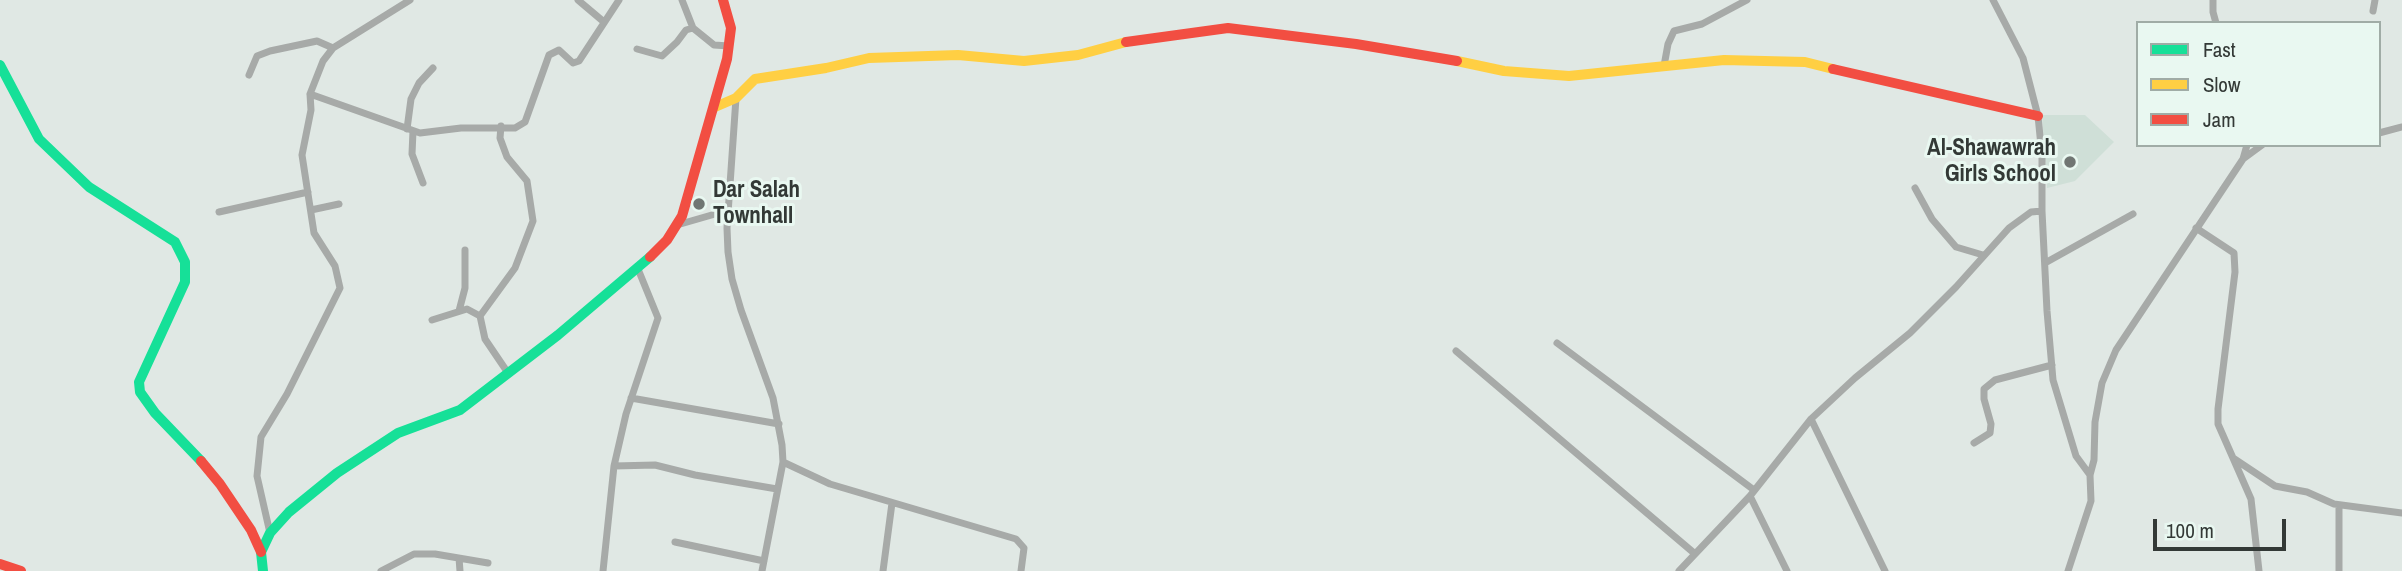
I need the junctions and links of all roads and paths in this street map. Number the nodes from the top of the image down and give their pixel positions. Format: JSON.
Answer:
{"nodes":[{"id":1,"x":410,"y":0,"type":"edge"},
{"id":2,"x":578,"y":0,"type":"edge"},
{"id":3,"x":619,"y":0,"type":"edge"},
{"id":4,"x":682,"y":0,"type":"edge"},
{"id":5,"x":723,"y":0,"type":"edge"},
{"id":6,"x":1748,"y":0,"type":"edge"},
{"id":7,"x":1993,"y":0,"type":"edge"},
{"id":8,"x":2213,"y":0,"type":"edge"},
{"id":9,"x":2375,"y":0,"type":"edge"},
{"id":10,"x":2373,"y":11,"type":"dead end"},
{"id":11,"x":2215,"y":21,"type":"edge"},
{"id":12,"x":604,"y":22,"type":"junction"},
{"id":13,"x":692,"y":28,"type":"junction"},
{"id":14,"x":729,"y":46,"type":"junction"},
{"id":15,"x":333,"y":48,"type":"junction"},
{"id":16,"x":637,"y":49,"type":"dead end"},
{"id":17,"x":0,"y":65,"type":"edge"},
{"id":18,"x":1664,"y":66,"type":"junction"},
{"id":19,"x":433,"y":68,"type":"dead end"},
{"id":20,"x":249,"y":75,"type":"dead end"},
{"id":21,"x":310,"y":94,"type":"junction"},
{"id":22,"x":736,"y":98,"type":"junction"},
{"id":23,"x":715,"y":107,"type":"junction"},
{"id":24,"x":2038,"y":116,"type":"junction"},
{"id":25,"x":501,"y":126,"type":"junction"},
{"id":26,"x":2402,"y":127,"type":"edge"},
{"id":27,"x":410,"y":130,"type":"junction"},
{"id":28,"x":2381,"y":132,"type":"edge"},
{"id":29,"x":2246,"y":147,"type":"edge"},
{"id":30,"x":2259,"y":147,"type":"edge"},
{"id":31,"x":2243,"y":159,"type":"junction"},
{"id":32,"x":423,"y":183,"type":"dead end"},
{"id":33,"x":1915,"y":188,"type":"dead end"},
{"id":34,"x":308,"y":192,"type":"junction"},
{"id":35,"x":340,"y":204,"type":"dead end"},
{"id":36,"x":311,"y":210,"type":"junction"},
{"id":37,"x":729,"y":211,"type":"junction"},
{"id":38,"x":2042,"y":211,"type":"junction"},
{"id":39,"x":219,"y":212,"type":"dead end"},
{"id":40,"x":2133,"y":214,"type":"dead end"},
{"id":41,"x":677,"y":225,"type":"junction"},
{"id":42,"x":2196,"y":228,"type":"junction"},
{"id":43,"x":465,"y":250,"type":"dead end"},
{"id":44,"x":1983,"y":255,"type":"junction"},
{"id":45,"x":2045,"y":263,"type":"junction"},
{"id":46,"x":638,"y":269,"type":"junction"},
{"id":47,"x":459,"y":312,"type":"junction"},
{"id":48,"x":480,"y":316,"type":"junction"},
{"id":49,"x":432,"y":320,"type":"dead end"},
{"id":50,"x":1557,"y":342,"type":"dead end"},
{"id":51,"x":1456,"y":351,"type":"dead end"},
{"id":52,"x":2052,"y":365,"type":"junction"},
{"id":53,"x":508,"y":373,"type":"junction"},
{"id":54,"x":631,"y":398,"type":"junction"},
{"id":55,"x":1811,"y":419,"type":"junction"},
{"id":56,"x":779,"y":424,"type":"junction"},
{"id":57,"x":1974,"y":443,"type":"dead end"},
{"id":58,"x":2233,"y":458,"type":"junction"},
{"id":59,"x":783,"y":462,"type":"junction"},
{"id":60,"x":614,"y":466,"type":"junction"},
{"id":61,"x":2090,"y":475,"type":"junction"},
{"id":62,"x":777,"y":489,"type":"junction"},
{"id":63,"x":1752,"y":493,"type":"junction"},
{"id":64,"x":892,"y":503,"type":"junction"},
{"id":65,"x":2339,"y":505,"type":"junction"},
{"id":66,"x":2402,"y":513,"type":"edge"},
{"id":67,"x":270,"y":533,"type":"junction"},
{"id":68,"x":676,"y":542,"type":"dead end"},
{"id":69,"x":261,"y":552,"type":"junction"},
{"id":70,"x":1694,"y":553,"type":"junction"},
{"id":71,"x":459,"y":558,"type":"junction"},
{"id":72,"x":764,"y":561,"type":"junction"},
{"id":73,"x":488,"y":563,"type":"dead end"},
{"id":74,"x":0,"y":564,"type":"edge"},
{"id":75,"x":21,"y":571,"type":"edge"},
{"id":76,"x":263,"y":571,"type":"edge"},
{"id":77,"x":381,"y":571,"type":"edge"},
{"id":78,"x":460,"y":571,"type":"edge"},
{"id":79,"x":603,"y":571,"type":"edge"},
{"id":80,"x":762,"y":571,"type":"edge"},
{"id":81,"x":883,"y":571,"type":"edge"},
{"id":82,"x":1021,"y":571,"type":"edge"},
{"id":83,"x":1679,"y":571,"type":"edge"},
{"id":84,"x":1787,"y":571,"type":"edge"},
{"id":85,"x":1885,"y":571,"type":"edge"},
{"id":86,"x":2068,"y":571,"type":"edge"},
{"id":87,"x":2259,"y":571,"type":"edge"},
{"id":88,"x":2339,"y":571,"type":"edge"}],
"edges":[{"from":1,"to":15,"type":"street"},
{"from":2,"to":12,"type":"street"},
{"from":3,"to":12,"type":"street"},
{"from":4,"to":13,"type":"street"},
{"from":5,"to":14,"type":"street"},
{"from":6,"to":18,"type":"street"},
{"from":7,"to":24,"type":"street"},
{"from":8,"to":11,"type":"street"},
{"from":9,"to":10,"type":"street"},
{"from":12,"to":25,"type":"street"},
{"from":13,"to":14,"type":"street"},
{"from":13,"to":16,"type":"street"},
{"from":14,"to":23,"type":"street"},
{"from":15,"to":20,"type":"street"},
{"from":15,"to":21,"type":"street"},
{"from":17,"to":69,"type":"street"},
{"from":18,"to":22,"type":"street"},
{"from":18,"to":24,"type":"street"},
{"from":19,"to":27,"type":"street"},
{"from":21,"to":27,"type":"street"},
{"from":21,"to":34,"type":"street"},
{"from":22,"to":23,"type":"street"},
{"from":22,"to":37,"type":"street"},
{"from":23,"to":41,"type":"street"},
{"from":24,"to":38,"type":"street"},
{"from":25,"to":27,"type":"street"},
{"from":25,"to":48,"type":"street"},
{"from":26,"to":28,"type":"street"},
{"from":27,"to":32,"type":"street"},
{"from":29,"to":31,"type":"street"},
{"from":30,"to":31,"type":"street"},
{"from":31,"to":42,"type":"street"},
{"from":33,"to":44,"type":"street"},
{"from":34,"to":36,"type":"street"},
{"from":34,"to":39,"type":"street"},
{"from":35,"to":36,"type":"street"},
{"from":36,"to":67,"type":"street"},
{"from":37,"to":41,"type":"street"},
{"from":37,"to":56,"type":"street"},
{"from":38,"to":44,"type":"street"},
{"from":38,"to":45,"type":"street"},
{"from":40,"to":45,"type":"street"},
{"from":41,"to":46,"type":"street"},
{"from":42,"to":58,"type":"street"},
{"from":42,"to":61,"type":"street"},
{"from":43,"to":47,"type":"street"},
{"from":44,"to":55,"type":"street"},
{"from":45,"to":52,"type":"street"},
{"from":46,"to":53,"type":"street"},
{"from":46,"to":54,"type":"street"},
{"from":47,"to":48,"type":"street"},
{"from":47,"to":49,"type":"street"},
{"from":48,"to":53,"type":"street"},
{"from":50,"to":63,"type":"street"},
{"from":51,"to":70,"type":"street"},
{"from":52,"to":57,"type":"street"},
{"from":52,"to":61,"type":"street"},
{"from":53,"to":67,"type":"street"},
{"from":54,"to":56,"type":"street"},
{"from":54,"to":60,"type":"street"},
{"from":55,"to":63,"type":"street"},
{"from":55,"to":85,"type":"street"},
{"from":56,"to":59,"type":"street"},
{"from":58,"to":65,"type":"street"},
{"from":58,"to":87,"type":"street"},
{"from":59,"to":62,"type":"street"},
{"from":59,"to":64,"type":"street"},
{"from":60,"to":62,"type":"street"},
{"from":60,"to":79,"type":"street"},
{"from":61,"to":86,"type":"street"},
{"from":62,"to":72,"type":"street"},
{"from":63,"to":70,"type":"street"},
{"from":63,"to":84,"type":"street"},
{"from":64,"to":81,"type":"street"},
{"from":64,"to":82,"type":"street"},
{"from":65,"to":66,"type":"street"},
{"from":65,"to":88,"type":"street"},
{"from":67,"to":69,"type":"street"},
{"from":68,"to":72,"type":"street"},
{"from":69,"to":76,"type":"street"},
{"from":70,"to":83,"type":"street"},
{"from":71,"to":73,"type":"street"},
{"from":71,"to":77,"type":"street"},
{"from":71,"to":78,"type":"street"},
{"from":72,"to":80,"type":"street"},
{"from":74,"to":75,"type":"street"}]}
